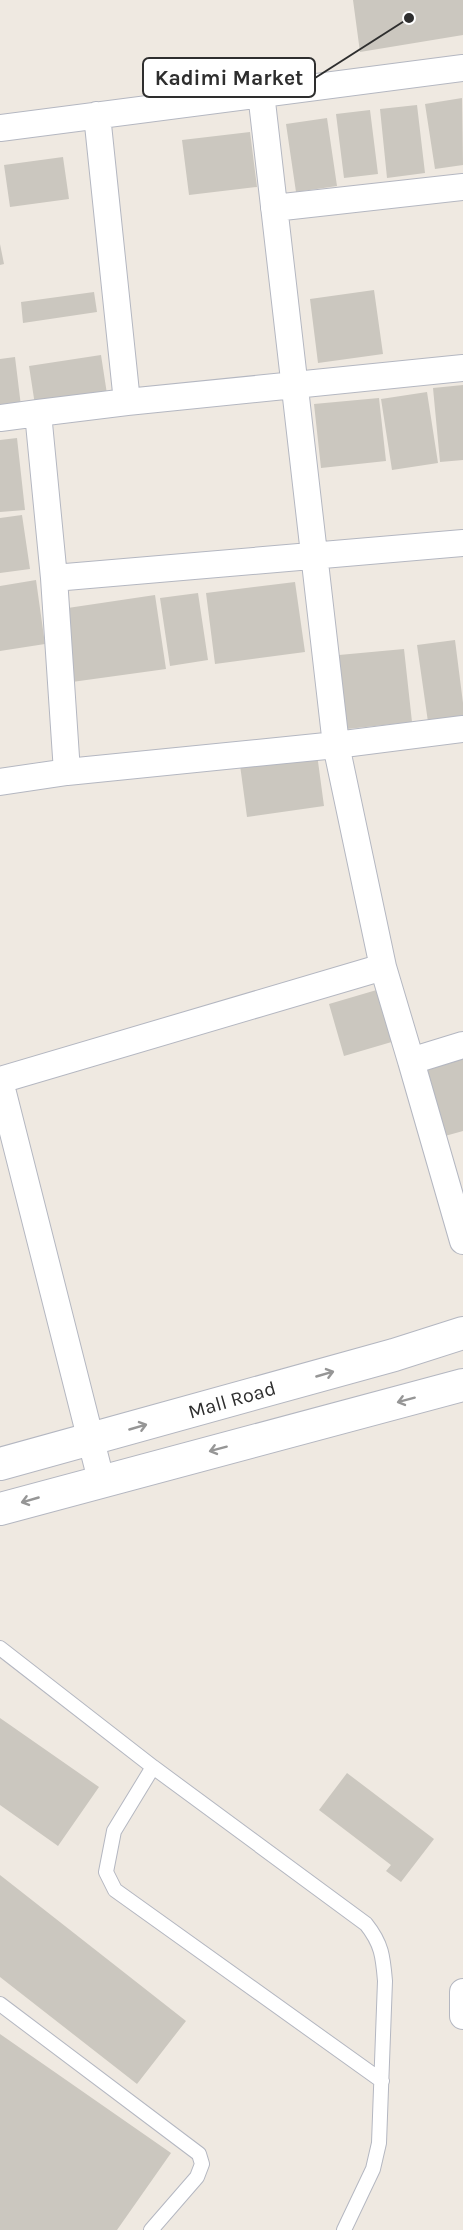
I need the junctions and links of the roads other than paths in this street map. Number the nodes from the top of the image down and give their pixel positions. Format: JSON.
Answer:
{"nodes":[{"id":1,"x":463,"y":68,"type":"edge"},
{"id":2,"x":261,"y":93,"type":"junction"},
{"id":3,"x":97,"y":115,"type":"junction"},
{"id":4,"x":0,"y":128,"type":"edge"},
{"id":5,"x":463,"y":187,"type":"edge"},
{"id":6,"x":274,"y":208,"type":"junction"},
{"id":7,"x":463,"y":368,"type":"edge"},
{"id":8,"x":294,"y":385,"type":"junction"},
{"id":9,"x":127,"y":402,"type":"junction"},
{"id":10,"x":38,"y":413,"type":"junction"},
{"id":11,"x":0,"y":418,"type":"edge"},
{"id":12,"x":463,"y":543,"type":"edge"},
{"id":13,"x":314,"y":556,"type":"junction"},
{"id":14,"x":54,"y":578,"type":"junction"},
{"id":15,"x":463,"y":729,"type":"edge"},
{"id":16,"x":336,"y":745,"type":"junction"},
{"id":17,"x":67,"y":772,"type":"junction"},
{"id":18,"x":0,"y":782,"type":"edge"},
{"id":19,"x":383,"y":968,"type":"junction"},
{"id":20,"x":463,"y":1045,"type":"edge"},
{"id":21,"x":411,"y":1061,"type":"junction"},
{"id":22,"x":0,"y":1081,"type":"edge"},
{"id":23,"x":463,"y":1241,"type":"edge"},
{"id":24,"x":463,"y":1333,"type":"edge"},
{"id":25,"x":463,"y":1385,"type":"edge"},
{"id":26,"x":92,"y":1440,"type":"junction"},
{"id":27,"x":0,"y":1464,"type":"edge"},
{"id":28,"x":101,"y":1480,"type":"junction"},
{"id":29,"x":0,"y":1509,"type":"edge"},
{"id":30,"x":0,"y":1648,"type":"edge"},
{"id":31,"x":153,"y":1767,"type":"junction"},
{"id":32,"x":463,"y":1992,"type":"edge"},
{"id":33,"x":0,"y":2004,"type":"edge"},
{"id":34,"x":463,"y":2016,"type":"edge"},
{"id":35,"x":382,"y":2081,"type":"junction"},
{"id":36,"x":151,"y":2230,"type":"edge"},
{"id":37,"x":344,"y":2230,"type":"edge"}],
"edges":[{"from":1,"to":2,"type":"street"},
{"from":2,"to":3,"type":"street"},
{"from":2,"to":6,"type":"street"},
{"from":3,"to":4,"type":"street"},
{"from":3,"to":9,"type":"street"},
{"from":5,"to":6,"type":"street"},
{"from":6,"to":8,"type":"street"},
{"from":7,"to":8,"type":"street"},
{"from":8,"to":9,"type":"street"},
{"from":8,"to":13,"type":"street"},
{"from":9,"to":10,"type":"street"},
{"from":10,"to":11,"type":"street"},
{"from":10,"to":14,"type":"street"},
{"from":12,"to":13,"type":"street"},
{"from":13,"to":14,"type":"street"},
{"from":13,"to":16,"type":"street"},
{"from":14,"to":17,"type":"street"},
{"from":15,"to":16,"type":"street"},
{"from":16,"to":17,"type":"street"},
{"from":16,"to":19,"type":"street"},
{"from":17,"to":18,"type":"street"},
{"from":19,"to":21,"type":"street"},
{"from":19,"to":22,"type":"street"},
{"from":20,"to":21,"type":"street"},
{"from":21,"to":23,"type":"street"},
{"from":22,"to":26,"type":"street"},
{"from":26,"to":24,"type":"street","name":"Mall Road","one_way":true},
{"from":25,"to":28,"type":"street","one_way":true},
{"from":26,"to":27,"type":"street","name":"Mall Road"},
{"from":26,"to":28,"type":"street"},
{"from":28,"to":29,"type":"street","one_way":true},
{"from":30,"to":31,"type":"lane"},
{"from":31,"to":35,"type":"lane"},
{"from":31,"to":35,"type":"lane"},
{"from":32,"to":34,"type":"street"},
{"from":33,"to":36,"type":"lane"},
{"from":35,"to":37,"type":"lane"}]}
